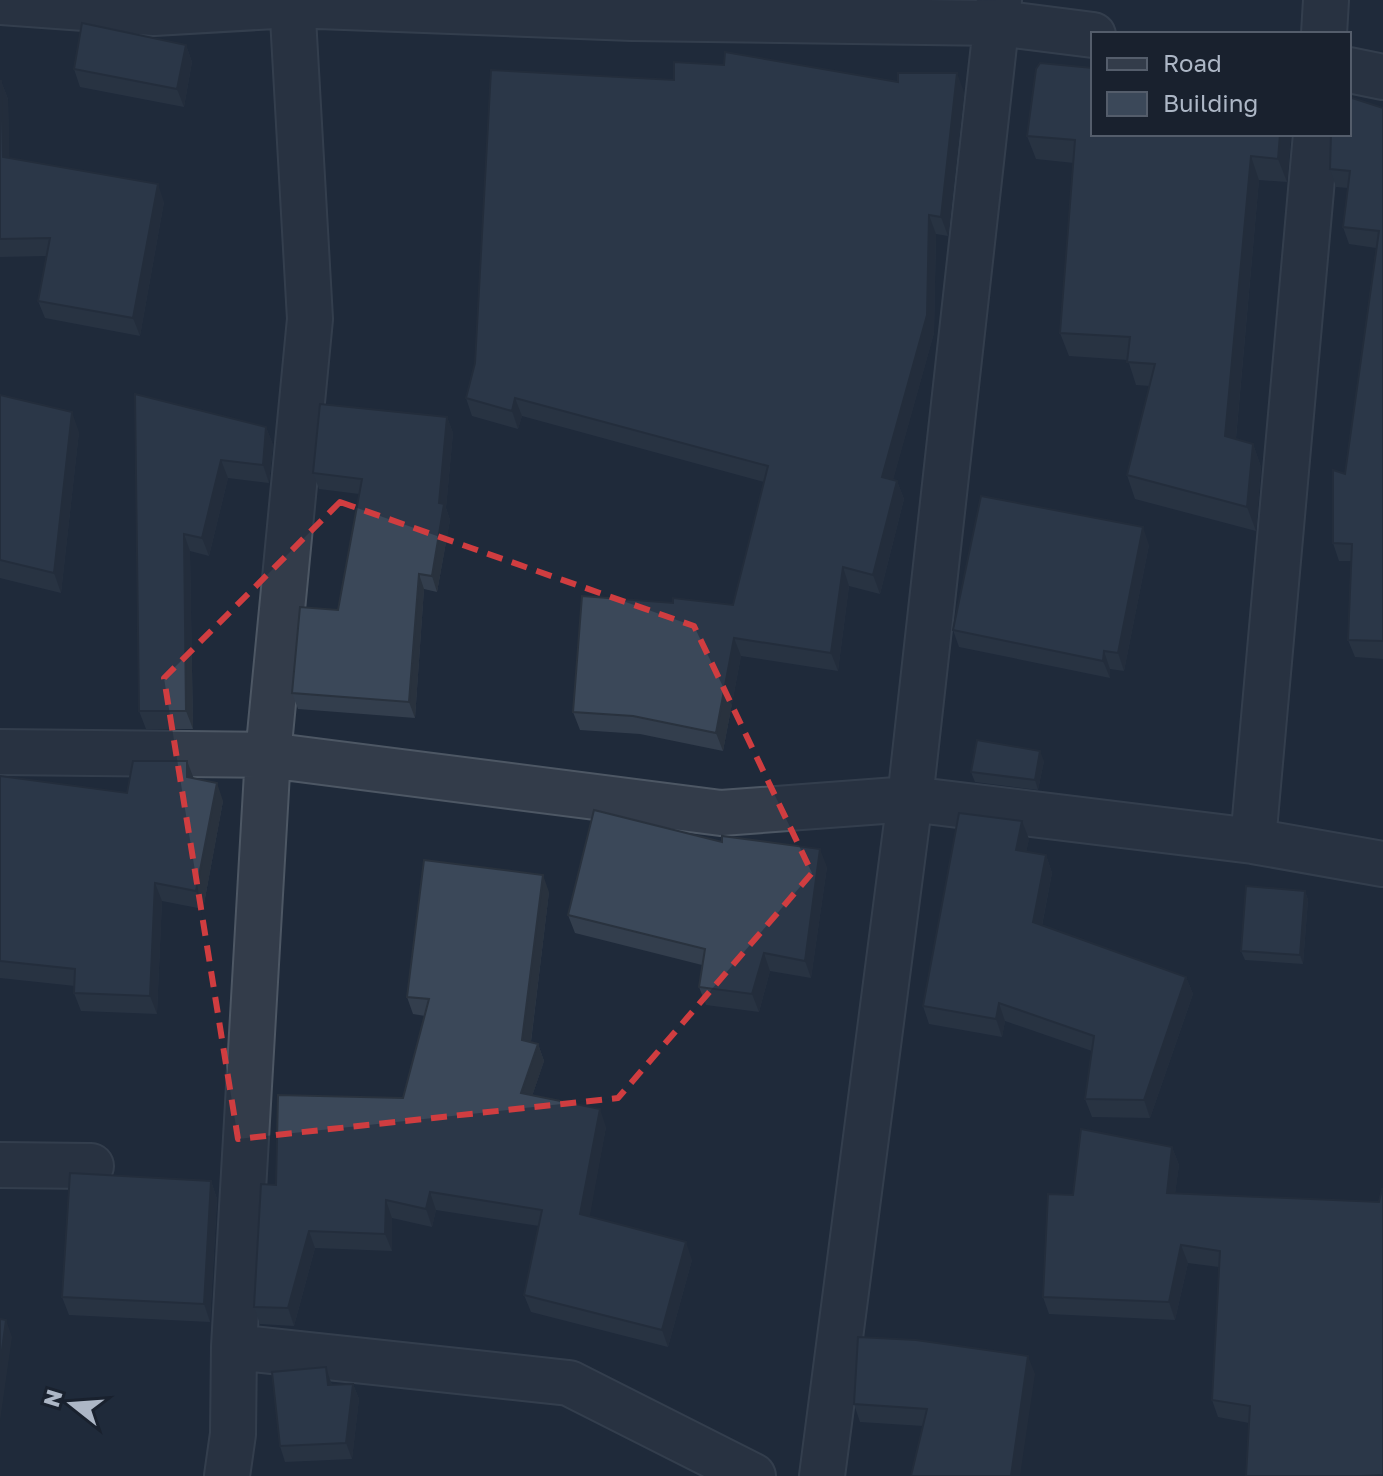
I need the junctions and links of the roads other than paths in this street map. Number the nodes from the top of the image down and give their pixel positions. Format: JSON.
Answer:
{"nodes":[{"id":1,"x":1326,"y":0,"type":"edge"},
{"id":2,"x":0,"y":2,"type":"edge"},
{"id":3,"x":292,"y":3,"type":"edge"},
{"id":4,"x":632,"y":9,"type":"edge"},
{"id":5,"x":998,"y":11,"type":"edge"},
{"id":6,"x":1324,"y":32,"type":"edge"},
{"id":7,"x":1091,"y":34,"type":"edge"},
{"id":8,"x":1351,"y":70,"type":"edge"},
{"id":9,"x":1383,"y":77,"type":"edge"},
{"id":10,"x":1316,"y":136,"type":"edge"},
{"id":11,"x":0,"y":752,"type":"edge"},
{"id":12,"x":268,"y":755,"type":"junction"},
{"id":13,"x":910,"y":799,"type":"junction"},
{"id":14,"x":1253,"y":841,"type":"junction"},
{"id":15,"x":1383,"y":864,"type":"edge"},
{"id":16,"x":0,"y":1165,"type":"edge"},
{"id":17,"x":91,"y":1166,"type":"dead end"},
{"id":18,"x":234,"y":1347,"type":"junction"},
{"id":19,"x":227,"y":1476,"type":"edge"},
{"id":20,"x":753,"y":1476,"type":"edge"},
{"id":21,"x":822,"y":1476,"type":"edge"}],
"edges":[{"from":1,"to":6,"type":"street"},
{"from":2,"to":3,"type":"street"},
{"from":3,"to":4,"type":"street"},
{"from":3,"to":12,"type":"street"},
{"from":4,"to":5,"type":"street"},
{"from":5,"to":7,"type":"street"},
{"from":5,"to":13,"type":"street"},
{"from":8,"to":9,"type":"street"},
{"from":10,"to":14,"type":"street"},
{"from":11,"to":12,"type":"street"},
{"from":12,"to":13,"type":"street"},
{"from":12,"to":18,"type":"street"},
{"from":13,"to":14,"type":"street"},
{"from":13,"to":21,"type":"street"},
{"from":14,"to":15,"type":"street"},
{"from":16,"to":17,"type":"street"},
{"from":18,"to":19,"type":"street"},
{"from":18,"to":20,"type":"street"}]}
